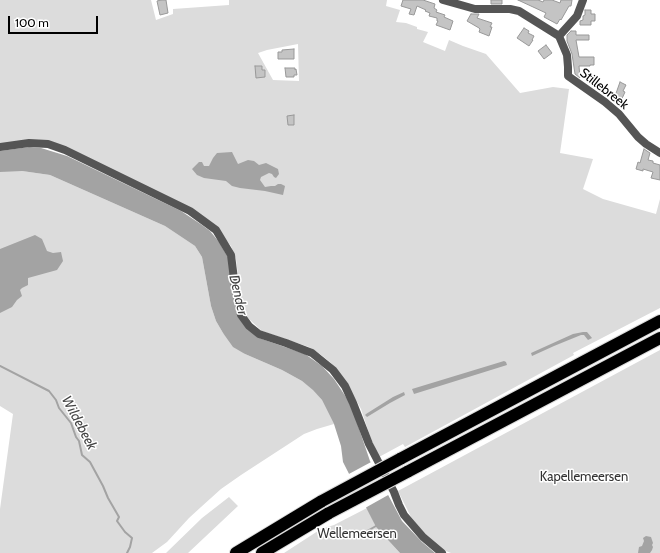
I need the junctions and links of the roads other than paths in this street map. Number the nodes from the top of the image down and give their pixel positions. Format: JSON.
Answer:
{"nodes":[{"id":1,"x":443,"y":0,"type":"edge"},
{"id":2,"x":583,"y":0,"type":"edge"},
{"id":3,"x":559,"y":36,"type":"junction"},
{"id":4,"x":0,"y":147,"type":"edge"},
{"id":5,"x":660,"y":153,"type":"edge"},
{"id":6,"x":660,"y":321,"type":"edge"},
{"id":7,"x":660,"y":338,"type":"edge"},
{"id":8,"x":236,"y":553,"type":"edge"},
{"id":9,"x":262,"y":553,"type":"edge"},
{"id":10,"x":442,"y":553,"type":"edge"}],
"edges":[{"from":1,"to":3,"type":"street"},
{"from":2,"to":3,"type":"street"},
{"from":3,"to":5,"type":"street","name":"Stillebreek"},
{"from":4,"to":10,"type":"street"},
{"from":6,"to":8,"type":"highway","bridge":true},
{"from":7,"to":9,"type":"highway","bridge":true}]}
